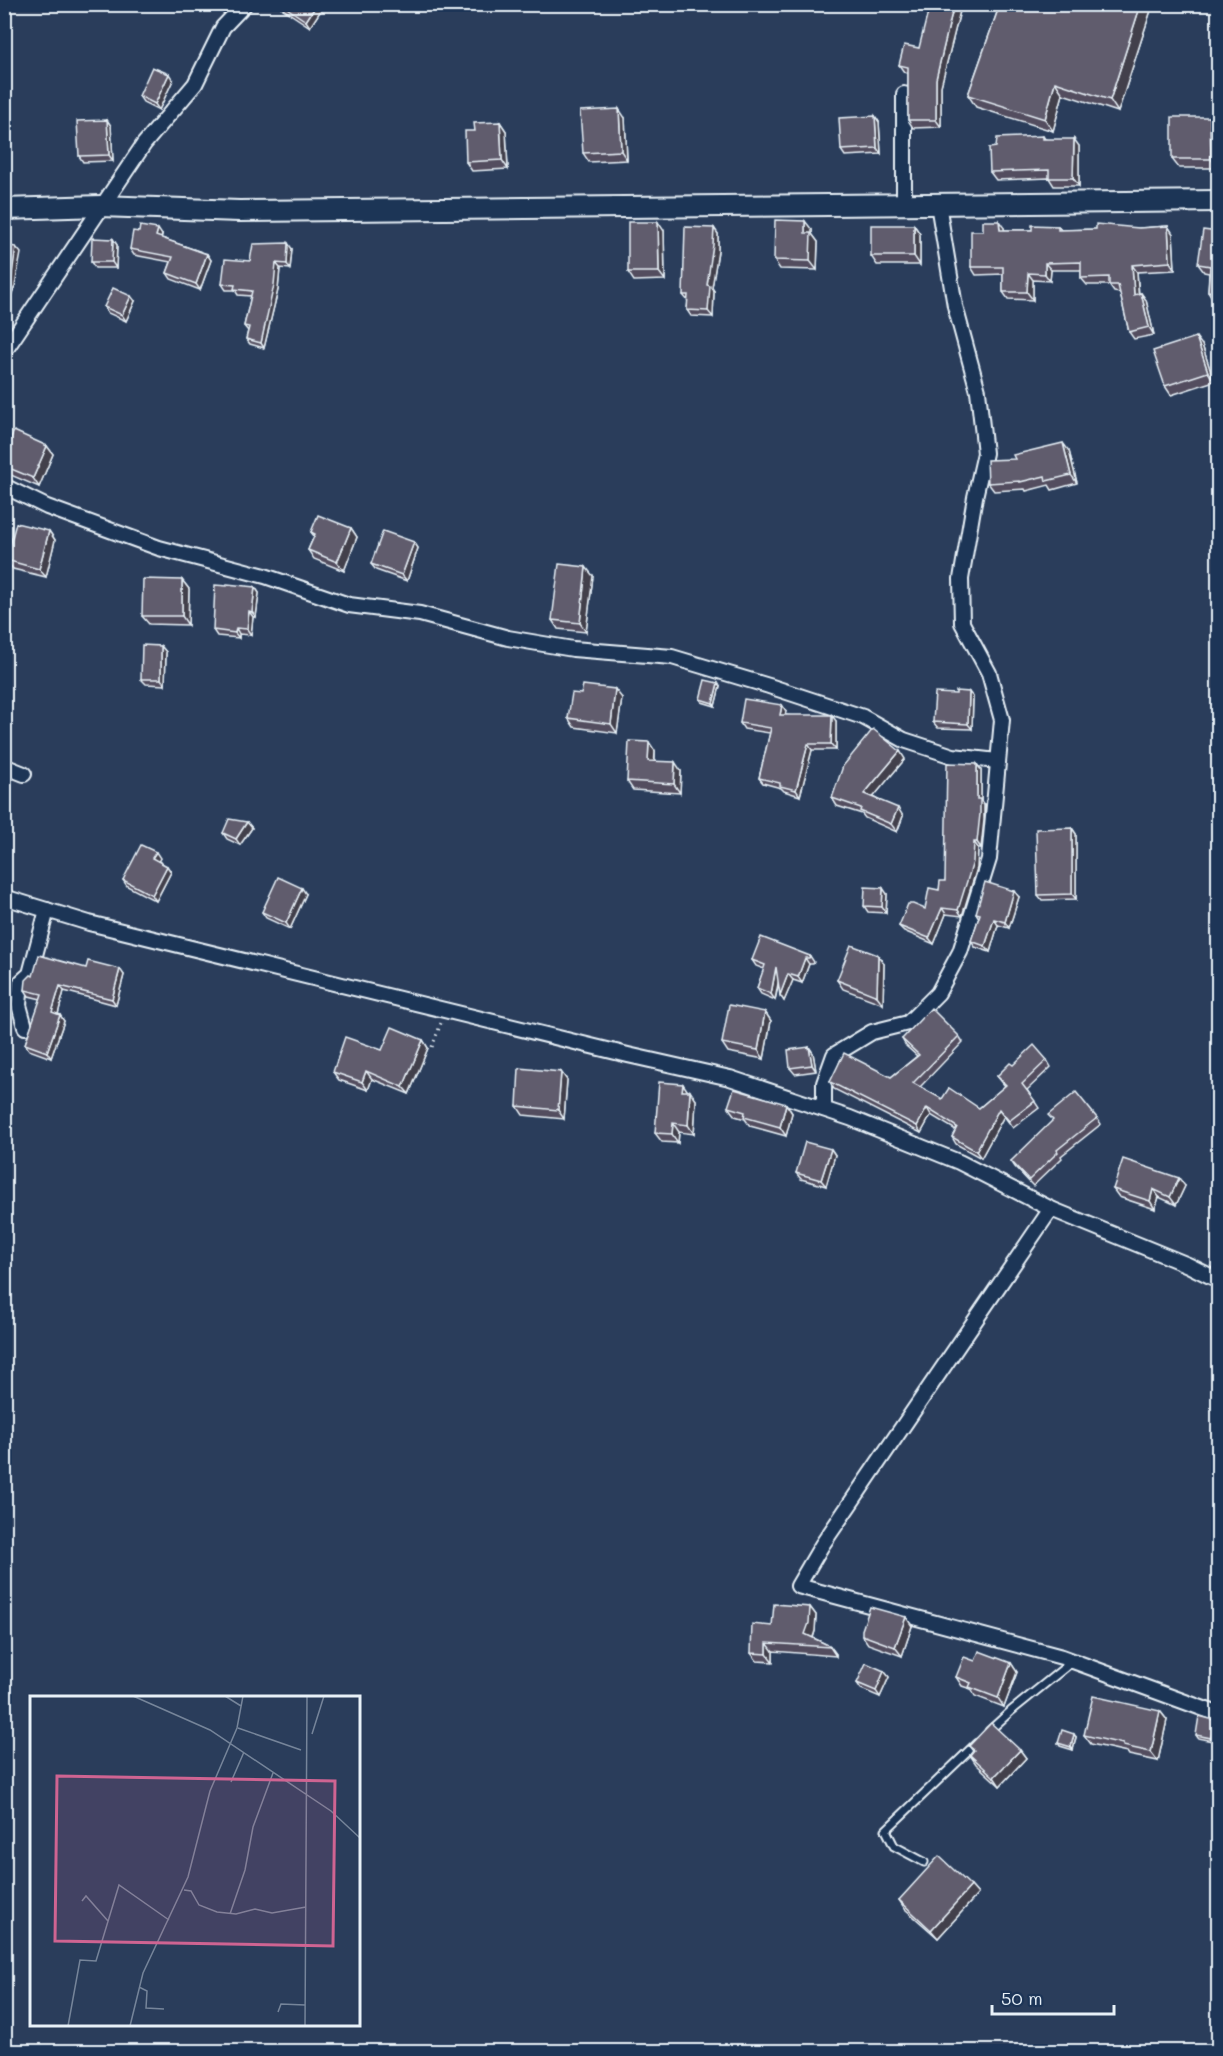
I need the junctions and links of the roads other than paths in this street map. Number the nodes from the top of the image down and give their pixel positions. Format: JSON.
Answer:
{"nodes":[{"id":1,"x":245,"y":4,"type":"edge"},
{"id":2,"x":904,"y":94,"type":"dead end"},
{"id":3,"x":1218,"y":201,"type":"edge"},
{"id":4,"x":938,"y":204,"type":"junction"},
{"id":5,"x":904,"y":205,"type":"junction"},
{"id":6,"x":101,"y":207,"type":"junction"},
{"id":7,"x":4,"y":209,"type":"edge"},
{"id":8,"x":4,"y":352,"type":"edge"},
{"id":9,"x":4,"y":486,"type":"edge"},
{"id":10,"x":997,"y":761,"type":"junction"},
{"id":11,"x":4,"y":766,"type":"edge"},
{"id":12,"x":24,"y":774,"type":"dead end"},
{"id":13,"x":4,"y":897,"type":"edge"},
{"id":14,"x":47,"y":910,"type":"junction"},
{"id":15,"x":26,"y":1027,"type":"dead end"},
{"id":16,"x":824,"y":1109,"type":"junction"},
{"id":17,"x":1052,"y":1209,"type":"junction"},
{"id":18,"x":1218,"y":1280,"type":"edge"},
{"id":19,"x":1073,"y":1661,"type":"junction"},
{"id":20,"x":1218,"y":1714,"type":"edge"},
{"id":21,"x":924,"y":1862,"type":"dead end"}],
"edges":[{"from":1,"to":6,"type":"street"},
{"from":2,"to":5,"type":"street"},
{"from":3,"to":4,"type":"street"},
{"from":4,"to":5,"type":"street"},
{"from":4,"to":10,"type":"street"},
{"from":5,"to":6,"type":"street"},
{"from":6,"to":7,"type":"street"},
{"from":6,"to":8,"type":"street"},
{"from":9,"to":10,"type":"street"},
{"from":10,"to":16,"type":"street"},
{"from":11,"to":12,"type":"street"},
{"from":13,"to":14,"type":"street"},
{"from":14,"to":15,"type":"street"},
{"from":14,"to":16,"type":"street"},
{"from":16,"to":17,"type":"street"},
{"from":17,"to":18,"type":"street"},
{"from":17,"to":19,"type":"street"},
{"from":19,"to":20,"type":"street"},
{"from":19,"to":21,"type":"lane"}]}
